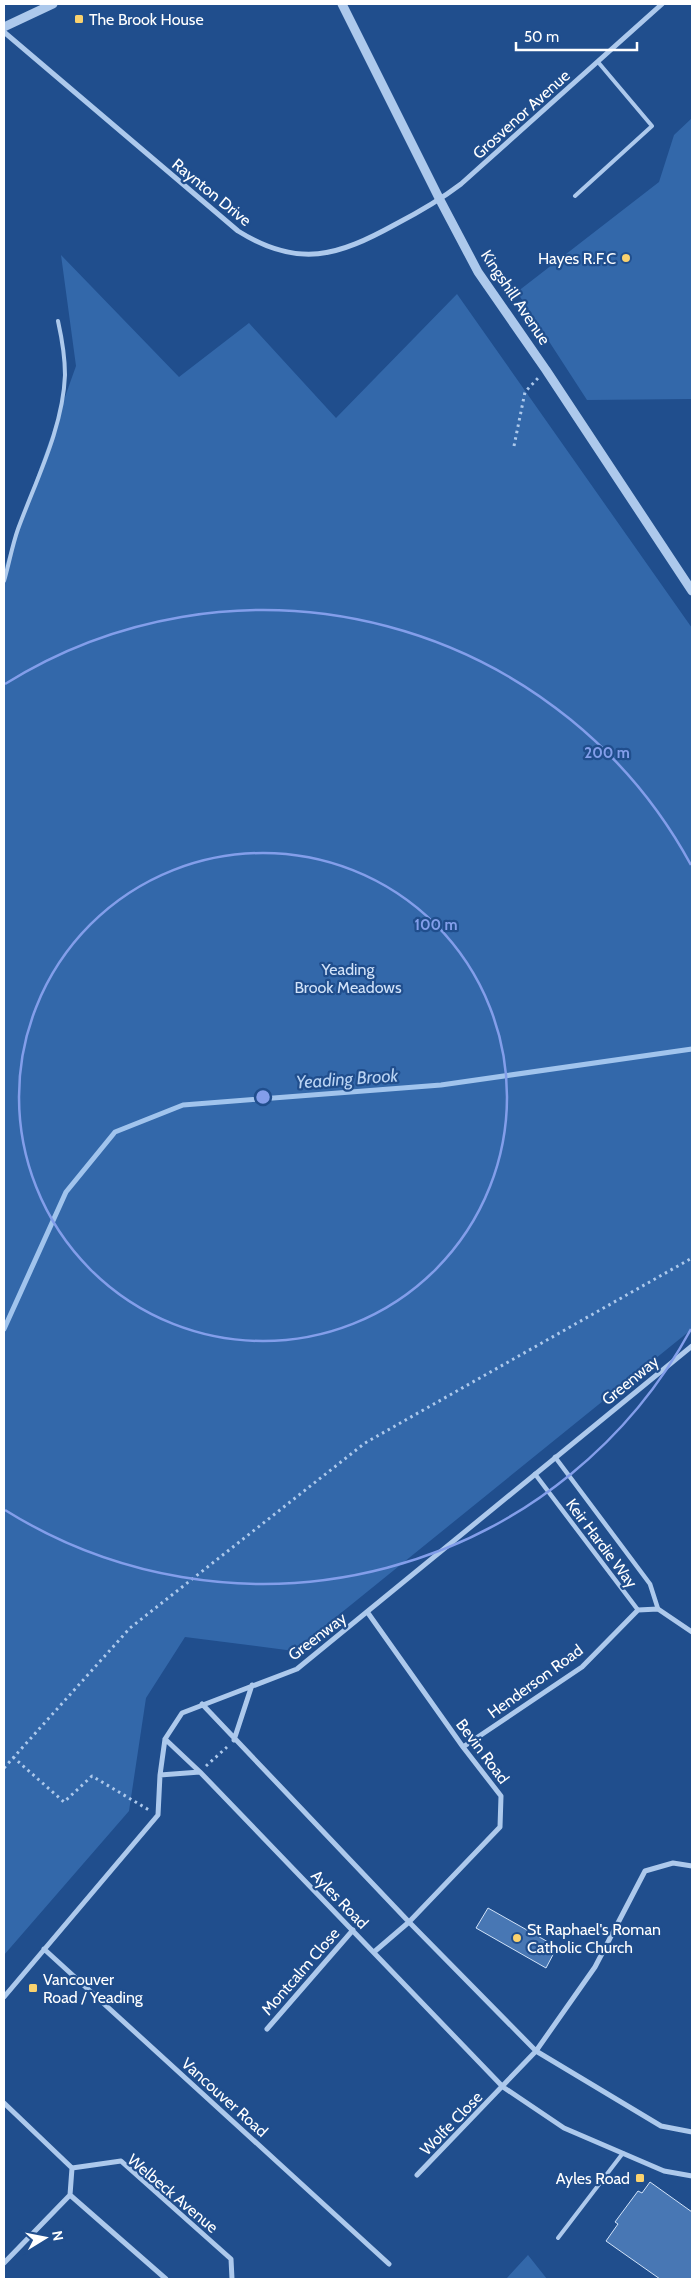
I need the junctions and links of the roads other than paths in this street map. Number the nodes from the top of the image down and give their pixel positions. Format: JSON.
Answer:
{"nodes":[{"id":1,"x":53,"y":4,"type":"edge"},
{"id":2,"x":342,"y":4,"type":"edge"},
{"id":3,"x":662,"y":4,"type":"edge"},
{"id":4,"x":4,"y":27,"type":"edge"},
{"id":5,"x":4,"y":32,"type":"edge"},
{"id":6,"x":598,"y":62,"type":"junction"},
{"id":7,"x":575,"y":196,"type":"dead end"},
{"id":8,"x":440,"y":200,"type":"junction"},
{"id":9,"x":58,"y":321,"type":"dead end"},
{"id":10,"x":4,"y":581,"type":"edge"},
{"id":11,"x":692,"y":591,"type":"edge"},
{"id":12,"x":692,"y":1346,"type":"edge"},
{"id":13,"x":555,"y":1457,"type":"junction"},
{"id":14,"x":535,"y":1474,"type":"junction"},
{"id":15,"x":658,"y":1609,"type":"junction"},
{"id":16,"x":638,"y":1610,"type":"junction"},
{"id":17,"x":368,"y":1613,"type":"junction"},
{"id":18,"x":692,"y":1632,"type":"edge"},
{"id":19,"x":252,"y":1686,"type":"junction"},
{"id":20,"x":202,"y":1704,"type":"junction"},
{"id":21,"x":165,"y":1740,"type":"junction"},
{"id":22,"x":234,"y":1740,"type":"junction"},
{"id":23,"x":463,"y":1747,"type":"junction"},
{"id":24,"x":200,"y":1772,"type":"junction"},
{"id":25,"x":160,"y":1775,"type":"junction"},
{"id":26,"x":692,"y":1866,"type":"edge"},
{"id":27,"x":409,"y":1922,"type":"junction"},
{"id":28,"x":353,"y":1930,"type":"junction"},
{"id":29,"x":44,"y":1949,"type":"junction"},
{"id":30,"x":374,"y":1952,"type":"junction"},
{"id":31,"x":4,"y":1997,"type":"edge"},
{"id":32,"x":267,"y":2029,"type":"dead end"},
{"id":33,"x":536,"y":2052,"type":"junction"},
{"id":34,"x":503,"y":2088,"type":"junction"},
{"id":35,"x":4,"y":2103,"type":"edge"},
{"id":36,"x":692,"y":2132,"type":"edge"},
{"id":37,"x":623,"y":2153,"type":"junction"},
{"id":38,"x":72,"y":2168,"type":"junction"},
{"id":39,"x":417,"y":2175,"type":"dead end"},
{"id":40,"x":692,"y":2176,"type":"edge"},
{"id":41,"x":70,"y":2195,"type":"junction"},
{"id":42,"x":558,"y":2238,"type":"dead end"},
{"id":43,"x":4,"y":2263,"type":"edge"},
{"id":44,"x":389,"y":2264,"type":"dead end"},
{"id":45,"x":166,"y":2279,"type":"edge"},
{"id":46,"x":232,"y":2279,"type":"edge"}],
"edges":[{"from":1,"to":4,"type":"street"},
{"from":2,"to":8,"type":"street","name":"Kingshill Avenue"},
{"from":3,"to":6,"type":"street","name":"Grosvenor Avenue"},
{"from":5,"to":8,"type":"street","name":"Raynton Drive"},
{"from":6,"to":7,"type":"lane"},
{"from":6,"to":8,"type":"street","name":"Grosvenor Avenue"},
{"from":8,"to":11,"type":"street","name":"Kingshill Avenue"},
{"from":9,"to":10,"type":"lane"},
{"from":12,"to":13,"type":"street","name":"Greenway"},
{"from":13,"to":14,"type":"street","name":"Greenway"},
{"from":13,"to":15,"type":"street","name":"Keir Hardie Way"},
{"from":14,"to":16,"type":"street","name":"Keir Hardie Way"},
{"from":14,"to":17,"type":"street","name":"Greenway"},
{"from":15,"to":16,"type":"street","name":"Keir Hardie Way"},
{"from":15,"to":18,"type":"street"},
{"from":16,"to":23,"type":"street","name":"Henderson Road"},
{"from":17,"to":19,"type":"street","name":"Greenway"},
{"from":17,"to":23,"type":"street","name":"Bevin Road"},
{"from":19,"to":20,"type":"street","name":"Greenway"},
{"from":19,"to":22,"type":"street"},
{"from":20,"to":21,"type":"street","name":"Greenway"},
{"from":20,"to":22,"type":"street","name":"Ayles Road"},
{"from":21,"to":24,"type":"street","name":"Ayles Road"},
{"from":21,"to":25,"type":"street","name":"Greenway"},
{"from":22,"to":27,"type":"street","name":"Ayles Road"},
{"from":23,"to":27,"type":"street","name":"Bevin Road"},
{"from":24,"to":25,"type":"street"},
{"from":24,"to":28,"type":"street","name":"Ayles Road"},
{"from":25,"to":29,"type":"street","name":"Greenway"},
{"from":26,"to":33,"type":"street","name":"Wolfe Close"},
{"from":27,"to":30,"type":"street","name":"Bevin Road"},
{"from":27,"to":33,"type":"street","name":"Ayles Road"},
{"from":28,"to":30,"type":"street","name":"Ayles Road"},
{"from":28,"to":32,"type":"street","name":"Montcalm Close"},
{"from":29,"to":31,"type":"street"},
{"from":29,"to":44,"type":"street","name":"Vancouver Road"},
{"from":30,"to":34,"type":"street","name":"Ayles Road"},
{"from":33,"to":34,"type":"street","name":"Wolfe Close"},
{"from":33,"to":36,"type":"street","name":"Ayles Road"},
{"from":34,"to":37,"type":"street","name":"Ayles Road"},
{"from":34,"to":39,"type":"street","name":"Wolfe Close"},
{"from":35,"to":38,"type":"street"},
{"from":37,"to":40,"type":"street","name":"Ayles Road"},
{"from":37,"to":42,"type":"lane"},
{"from":38,"to":41,"type":"street"},
{"from":38,"to":46,"type":"street","name":"Welbeck Avenue"},
{"from":41,"to":43,"type":"street"},
{"from":41,"to":45,"type":"street"}]}
